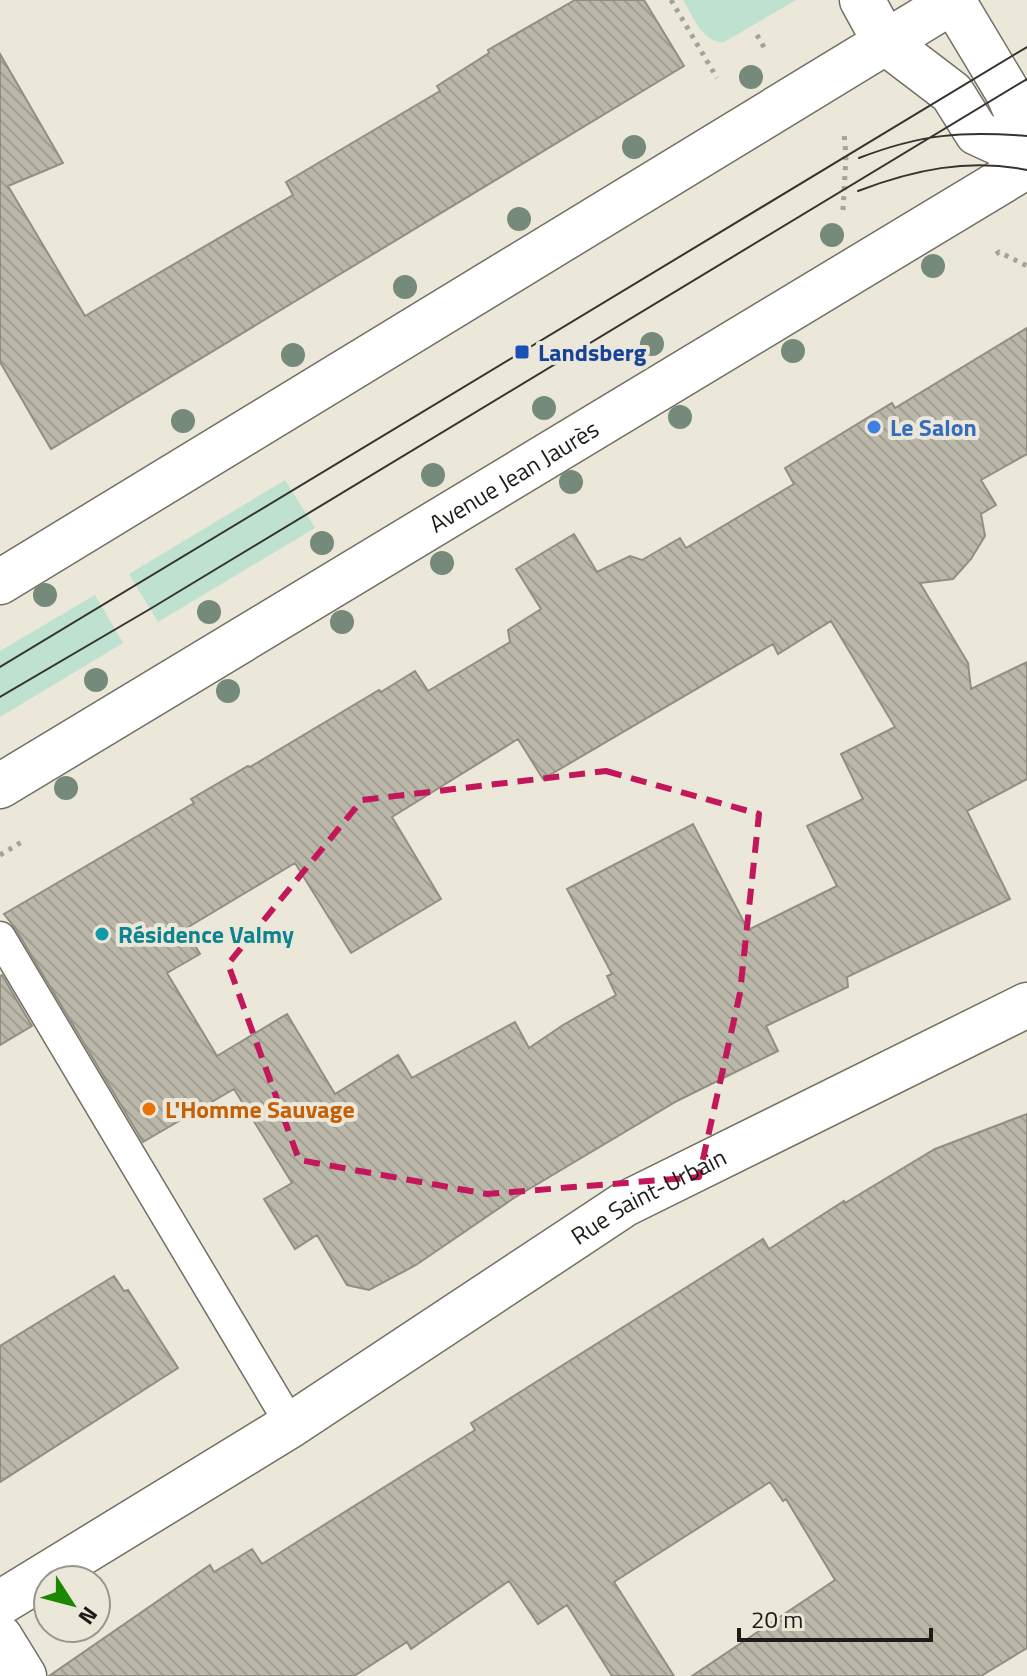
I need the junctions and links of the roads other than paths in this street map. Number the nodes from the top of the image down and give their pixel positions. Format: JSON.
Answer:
{"nodes":[{"id":1,"x":862,"y":0,"type":"edge"},
{"id":2,"x":953,"y":0,"type":"edge"},
{"id":3,"x":885,"y":42,"type":"junction"},
{"id":4,"x":1027,"y":137,"type":"edge"},
{"id":5,"x":1027,"y":156,"type":"edge"},
{"id":6,"x":1027,"y":166,"type":"edge"},
{"id":7,"x":4,"y":571,"type":"edge"},
{"id":8,"x":0,"y":786,"type":"edge"},
{"id":9,"x":0,"y":937,"type":"edge"},
{"id":10,"x":1027,"y":1005,"type":"edge"},
{"id":11,"x":291,"y":1425,"type":"junction"},
{"id":12,"x":0,"y":1603,"type":"edge"},
{"id":13,"x":0,"y":1637,"type":"edge"},
{"id":14,"x":24,"y":1676,"type":"edge"}],
"edges":[{"from":1,"to":3,"type":"main road"},
{"from":2,"to":3,"type":"main road"},
{"from":2,"to":4,"type":"main road"},
{"from":3,"to":5,"type":"main road"},
{"from":3,"to":7,"type":"main road"},
{"from":6,"to":8,"type":"main road","name":"Avenue Jean Jaurès"},
{"from":9,"to":11,"type":"lane"},
{"from":10,"to":11,"type":"main road","name":"Rue Saint-Urbain"},
{"from":11,"to":12,"type":"main road","name":"Rue Saint-Urbain"},
{"from":13,"to":14,"type":"main road"}]}
